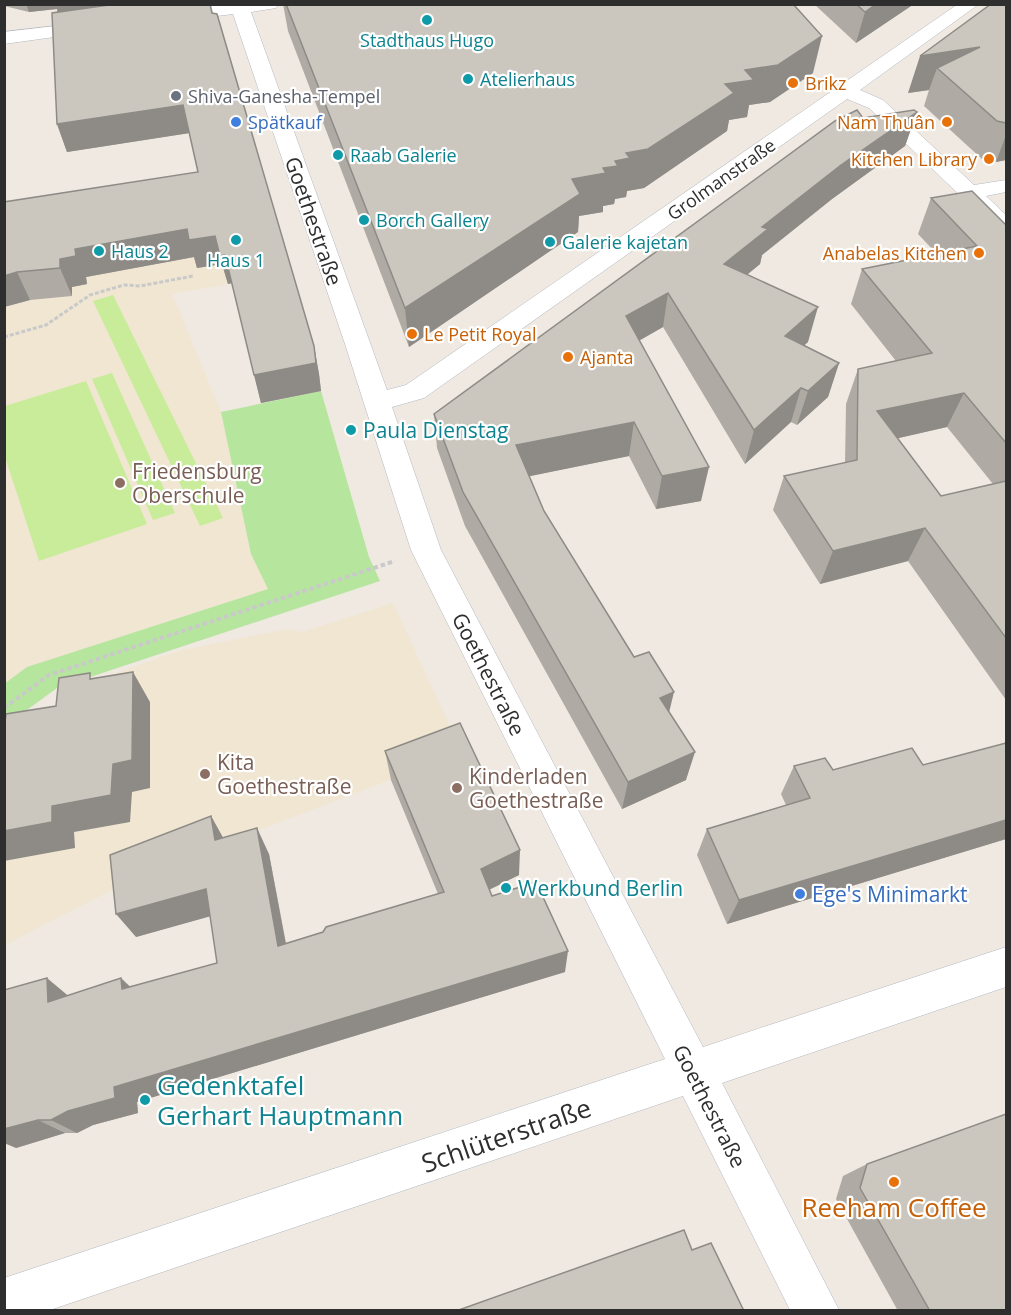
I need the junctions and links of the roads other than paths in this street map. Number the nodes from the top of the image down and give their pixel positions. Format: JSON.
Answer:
{"nodes":[{"id":1,"x":270,"y":4,"type":"edge"},
{"id":2,"x":970,"y":4,"type":"edge"},
{"id":3,"x":240,"y":6,"type":"edge"},
{"id":4,"x":154,"y":19,"type":"edge"},
{"id":5,"x":118,"y":24,"type":"edge"},
{"id":6,"x":4,"y":38,"type":"edge"},
{"id":7,"x":846,"y":92,"type":"junction"},
{"id":8,"x":1006,"y":186,"type":"edge"},
{"id":9,"x":970,"y":192,"type":"junction"},
{"id":10,"x":1006,"y":227,"type":"edge"},
{"id":11,"x":377,"y":402,"type":"junction"},
{"id":12,"x":1006,"y":967,"type":"edge"},
{"id":13,"x":691,"y":1070,"type":"junction"},
{"id":14,"x":4,"y":1302,"type":"edge"},
{"id":15,"x":815,"y":1311,"type":"edge"}],
"edges":[{"from":1,"to":3,"type":"street"},
{"from":2,"to":7,"type":"street","name":"Grolmanstraße"},
{"from":3,"to":4,"type":"street"},
{"from":3,"to":11,"type":"street","name":"Goethestraße"},
{"from":5,"to":6,"type":"street"},
{"from":7,"to":9,"type":"street"},
{"from":7,"to":11,"type":"street","name":"Grolmanstraße"},
{"from":8,"to":9,"type":"street"},
{"from":9,"to":10,"type":"street"},
{"from":11,"to":13,"type":"street","name":"Goethestraße"},
{"from":12,"to":13,"type":"street","name":"Schlüterstraße"},
{"from":13,"to":14,"type":"street","name":"Schlüterstraße"},
{"from":13,"to":15,"type":"street","name":"Goethestraße"}]}
